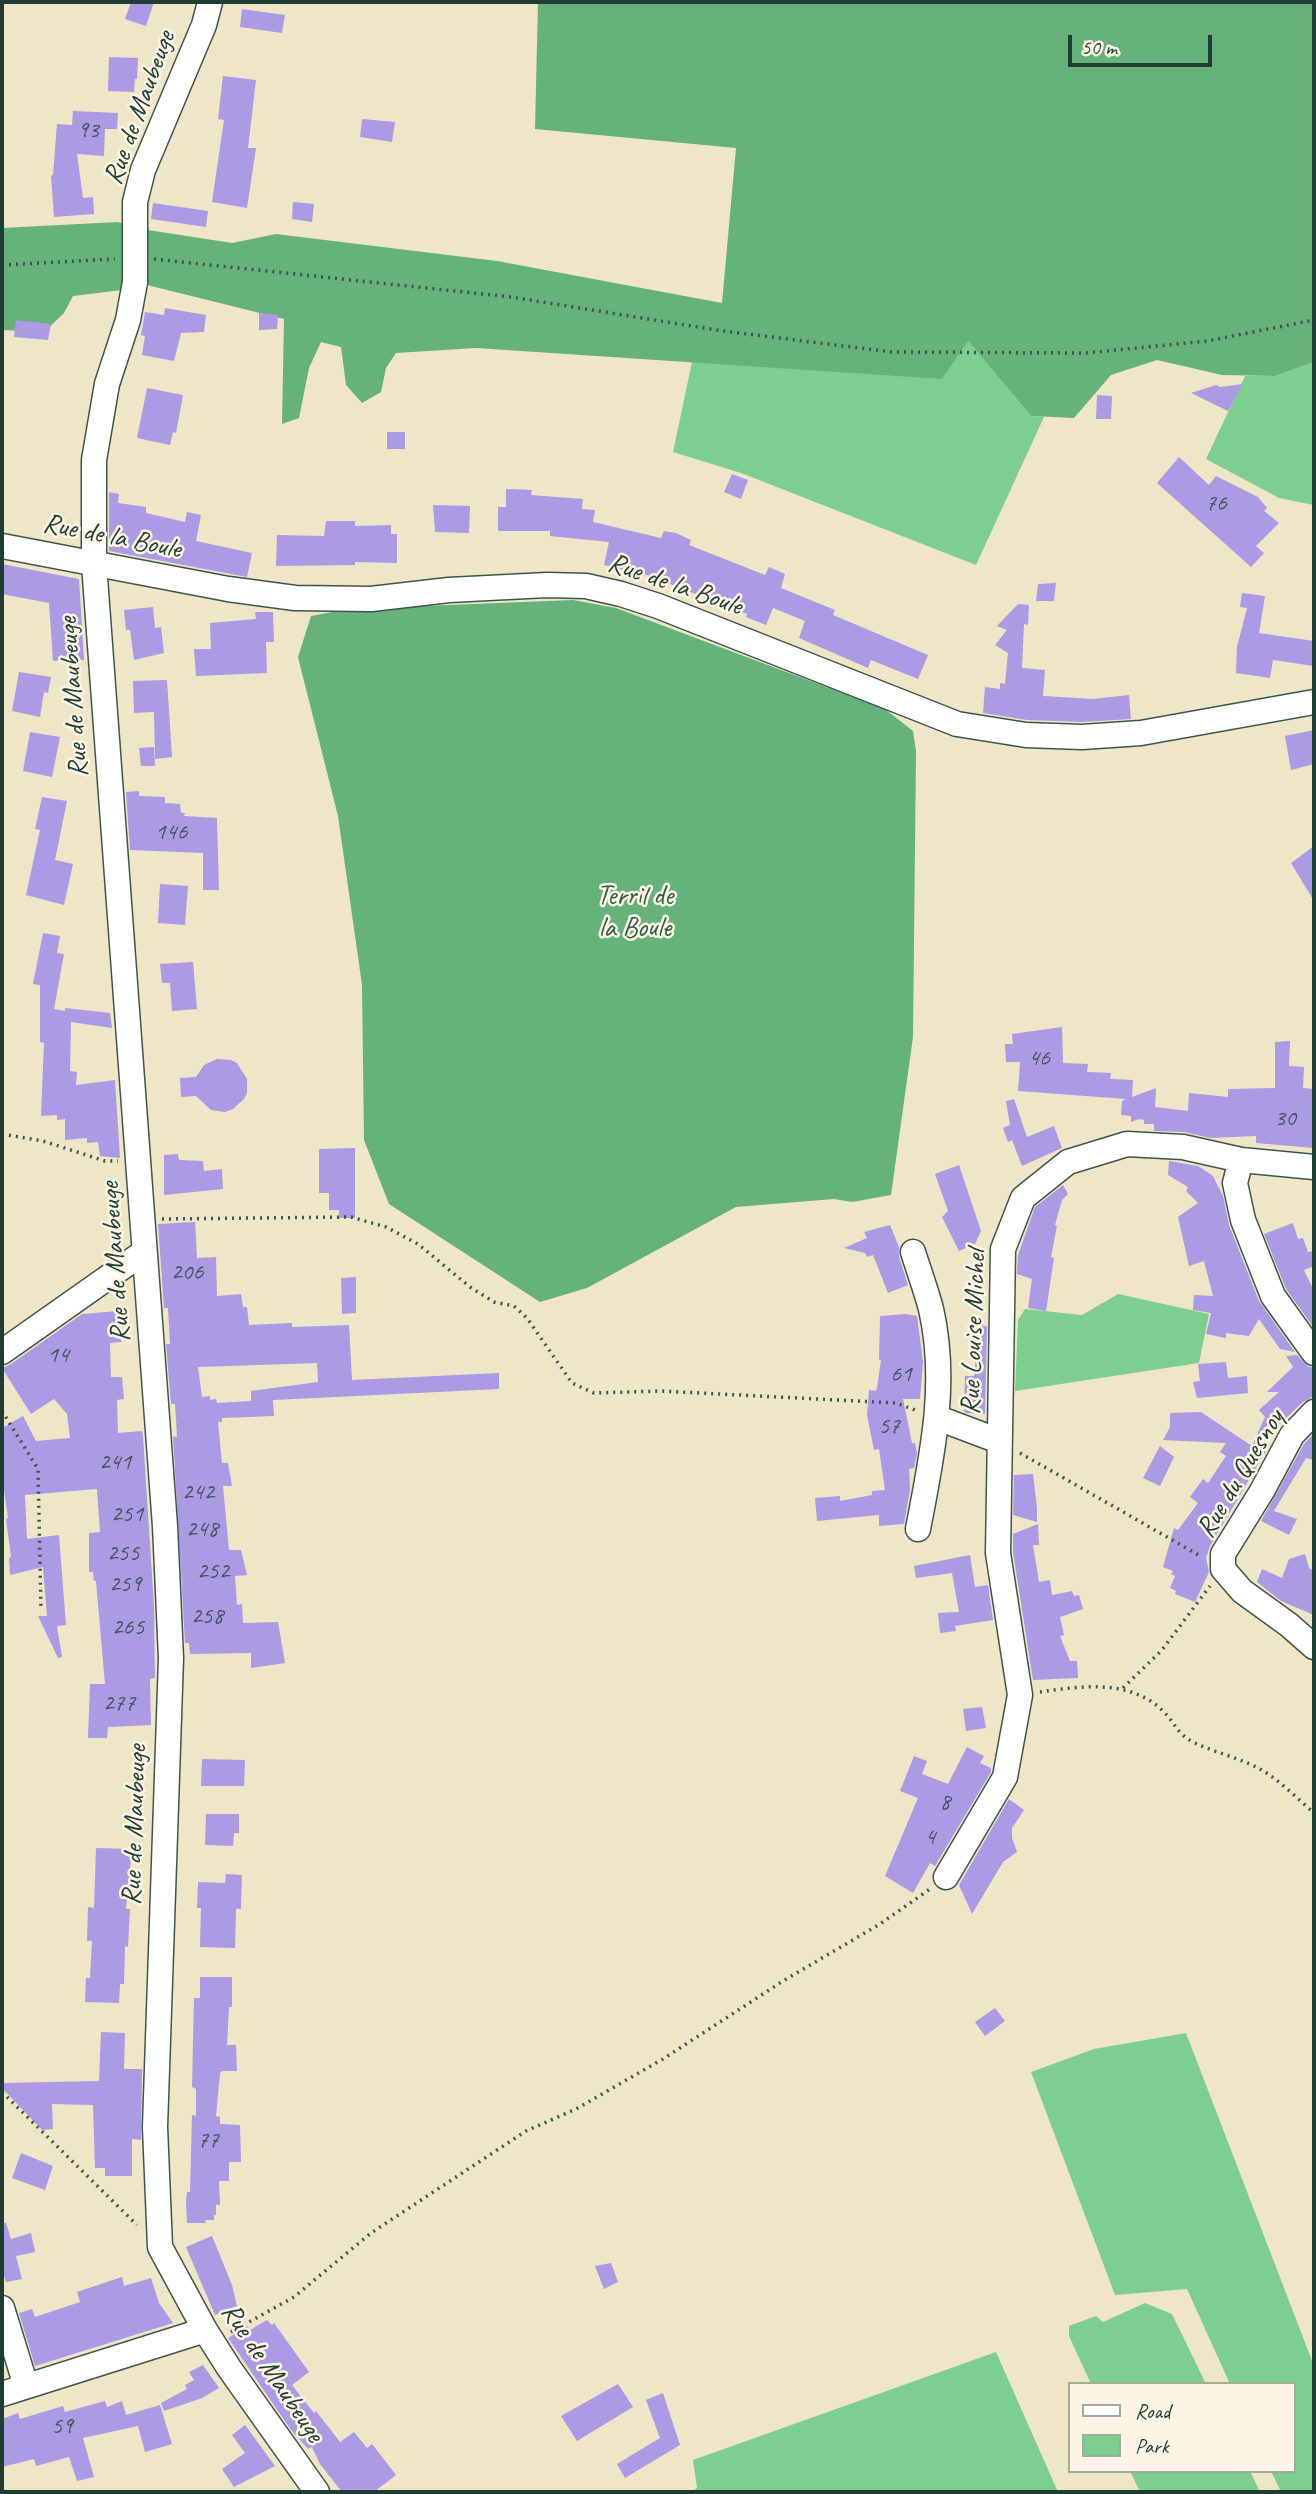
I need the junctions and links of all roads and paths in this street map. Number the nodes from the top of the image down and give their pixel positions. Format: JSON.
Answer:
{"nodes":[{"id":1,"x":211,"y":2,"type":"edge"},
{"id":2,"x":152,"y":258,"type":"dead end"},
{"id":3,"x":2,"y":265,"type":"edge"},
{"id":4,"x":130,"y":270,"type":"junction"},
{"id":5,"x":1314,"y":320,"type":"edge"},
{"id":6,"x":2,"y":546,"type":"edge"},
{"id":7,"x":94,"y":564,"type":"junction"},
{"id":8,"x":1314,"y":702,"type":"edge"},
{"id":9,"x":2,"y":1134,"type":"edge"},
{"id":10,"x":1241,"y":1160,"type":"junction"},
{"id":11,"x":138,"y":1161,"type":"junction"},
{"id":12,"x":1314,"y":1167,"type":"edge"},
{"id":13,"x":142,"y":1219,"type":"junction"},
{"id":14,"x":144,"y":1252,"type":"junction"},
{"id":15,"x":913,"y":1252,"type":"dead end"},
{"id":16,"x":2,"y":1352,"type":"edge"},
{"id":17,"x":1314,"y":1353,"type":"edge"},
{"id":18,"x":2,"y":1411,"type":"edge"},
{"id":19,"x":1314,"y":1412,"type":"edge"},
{"id":20,"x":938,"y":1418,"type":"junction"},
{"id":21,"x":999,"y":1441,"type":"junction"},
{"id":22,"x":918,"y":1529,"type":"dead end"},
{"id":23,"x":1223,"y":1569,"type":"junction"},
{"id":24,"x":41,"y":1609,"type":"dead end"},
{"id":25,"x":1314,"y":1647,"type":"edge"},
{"id":26,"x":1123,"y":1688,"type":"junction"},
{"id":27,"x":1020,"y":1695,"type":"junction"},
{"id":28,"x":1314,"y":1812,"type":"edge"},
{"id":29,"x":946,"y":1877,"type":"joint"},
{"id":30,"x":2,"y":2092,"type":"edge"},
{"id":31,"x":160,"y":2246,"type":"junction"},
{"id":32,"x":2,"y":2308,"type":"edge"},
{"id":33,"x":209,"y":2337,"type":"junction"},
{"id":34,"x":26,"y":2386,"type":"junction"},
{"id":35,"x":2,"y":2394,"type":"edge"},
{"id":36,"x":317,"y":2492,"type":"edge"}],
"edges":[{"from":1,"to":4,"type":"street","name":"Rue de Maubeuge","bridge":true},
{"from":2,"to":5,"type":"path"},
{"from":3,"to":4,"type":"path"},
{"from":4,"to":7,"type":"street","name":"Rue de Maubeuge"},
{"from":6,"to":7,"type":"street","name":"Rue de la Boule"},
{"from":7,"to":8,"type":"street","name":"Rue de la Boule"},
{"from":7,"to":11,"type":"street","name":"Rue de Maubeuge"},
{"from":9,"to":11,"type":"path"},
{"from":10,"to":12,"type":"street","name":"Rue Louise Michel"},
{"from":10,"to":17,"type":"street"},
{"from":10,"to":21,"type":"street","name":"Rue Louise Michel"},
{"from":11,"to":13,"type":"street","name":"Rue de Maubeuge"},
{"from":13,"to":14,"type":"street","name":"Rue de Maubeuge"},
{"from":13,"to":20,"type":"path"},
{"from":14,"to":16,"type":"street"},
{"from":14,"to":31,"type":"street","name":"Rue de Maubeuge"},
{"from":15,"to":20,"type":"street"},
{"from":18,"to":24,"type":"path"},
{"from":19,"to":23,"type":"street","name":"Rue du Quesnoy"},
{"from":20,"to":21,"type":"street"},
{"from":20,"to":22,"type":"street"},
{"from":21,"to":23,"type":"path"},
{"from":21,"to":27,"type":"street","name":"Rue Louise Michel"},
{"from":23,"to":25,"type":"street"},
{"from":23,"to":26,"type":"path"},
{"from":26,"to":27,"type":"path"},
{"from":26,"to":28,"type":"path"},
{"from":27,"to":29,"type":"street","name":"Rue Louise Michel"},
{"from":29,"to":33,"type":"path"},
{"from":30,"to":31,"type":"path"},
{"from":31,"to":33,"type":"street","name":"Rue de Maubeuge"},
{"from":32,"to":34,"type":"street"},
{"from":33,"to":34,"type":"street"},
{"from":33,"to":36,"type":"street","name":"Rue de Maubeuge"},
{"from":34,"to":35,"type":"street"}]}
